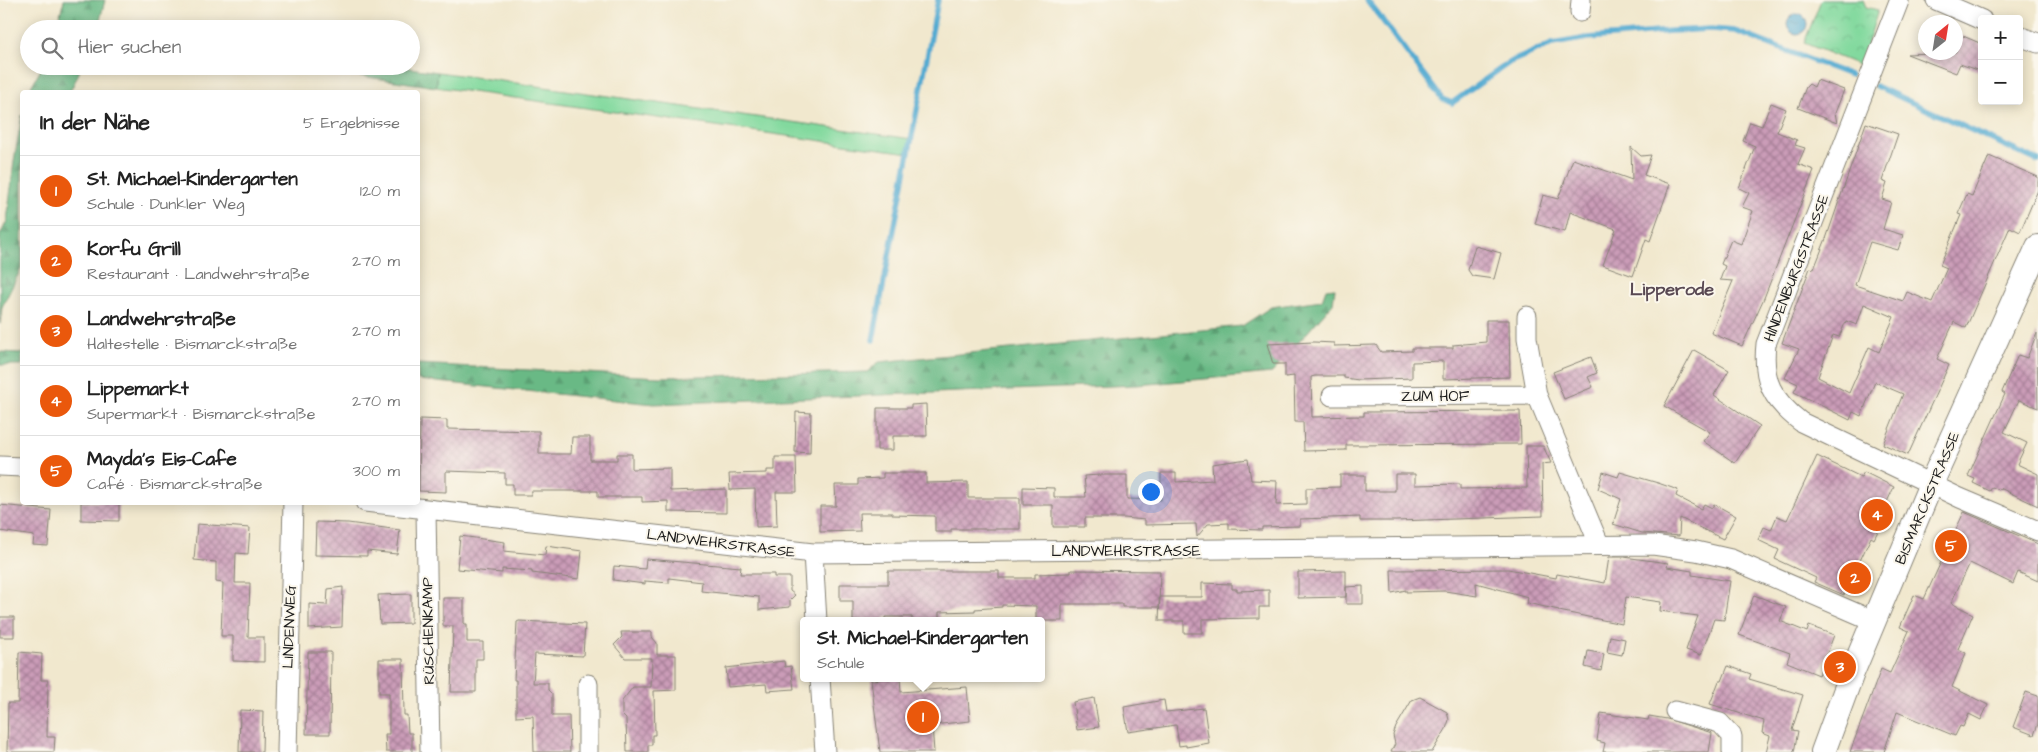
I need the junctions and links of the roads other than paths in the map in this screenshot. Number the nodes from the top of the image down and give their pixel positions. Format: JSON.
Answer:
{"nodes":[{"id":1,"x":1900,"y":0,"type":"edge"},
{"id":2,"x":1936,"y":0,"type":"edge"},
{"id":3,"x":1978,"y":18,"type":"edge"},
{"id":4,"x":2023,"y":37,"type":"edge"},
{"id":5,"x":2038,"y":43,"type":"edge"},
{"id":6,"x":2038,"y":247,"type":"edge"},
{"id":7,"x":1527,"y":316,"type":"dead end"},
{"id":8,"x":1537,"y":395,"type":"junction"},
{"id":9,"x":1332,"y":396,"type":"dead end"},
{"id":10,"x":0,"y":466,"type":"edge"},
{"id":11,"x":20,"y":467,"type":"edge"},
{"id":12,"x":1931,"y":484,"type":"junction"},
{"id":13,"x":293,"y":505,"type":"edge"},
{"id":14,"x":388,"y":505,"type":"edge"},
{"id":15,"x":426,"y":510,"type":"junction"},
{"id":16,"x":2038,"y":531,"type":"edge"},
{"id":17,"x":1599,"y":544,"type":"junction"},
{"id":18,"x":813,"y":553,"type":"junction"},
{"id":19,"x":817,"y":617,"type":"edge"},
{"id":20,"x":1874,"y":621,"type":"junction"},
{"id":21,"x":820,"y":682,"type":"edge"},
{"id":22,"x":588,"y":684,"type":"dead end"},
{"id":23,"x":1675,"y":711,"type":"dead end"},
{"id":24,"x":287,"y":752,"type":"edge"},
{"id":25,"x":430,"y":752,"type":"edge"},
{"id":26,"x":588,"y":752,"type":"edge"},
{"id":27,"x":825,"y":752,"type":"edge"},
{"id":28,"x":1732,"y":752,"type":"edge"},
{"id":29,"x":1823,"y":752,"type":"edge"}],
"edges":[{"from":1,"to":12,"type":"street","name":"HINDENBURGSTRASSE"},
{"from":2,"to":3,"type":"street"},
{"from":4,"to":5,"type":"street"},
{"from":6,"to":12,"type":"main road","name":"BISMARCKSTRASSE"},
{"from":7,"to":8,"type":"street"},
{"from":8,"to":9,"type":"street","name":"ZUM HOF"},
{"from":8,"to":17,"type":"street"},
{"from":10,"to":11,"type":"street"},
{"from":12,"to":16,"type":"street","name":"HINDENBURGSTRASSE"},
{"from":12,"to":20,"type":"main road","name":"BISMARCKSTRASSE"},
{"from":13,"to":24,"type":"street","name":"LINDENWEG"},
{"from":14,"to":15,"type":"street","name":"LANDWEHRSTRASSE"},
{"from":15,"to":18,"type":"street","name":"LANDWEHRSTRASSE"},
{"from":15,"to":25,"type":"street","name":"RÜSCHENKAMP"},
{"from":17,"to":18,"type":"street","name":"LANDWEHRSTRASSE"},
{"from":17,"to":20,"type":"street","name":"LANDWEHRSTRASSE"},
{"from":18,"to":19,"type":"street"},
{"from":20,"to":29,"type":"main road","name":"BISMARCKSTRASSE"},
{"from":21,"to":27,"type":"street"},
{"from":22,"to":26,"type":"street"},
{"from":23,"to":28,"type":"street"}]}
